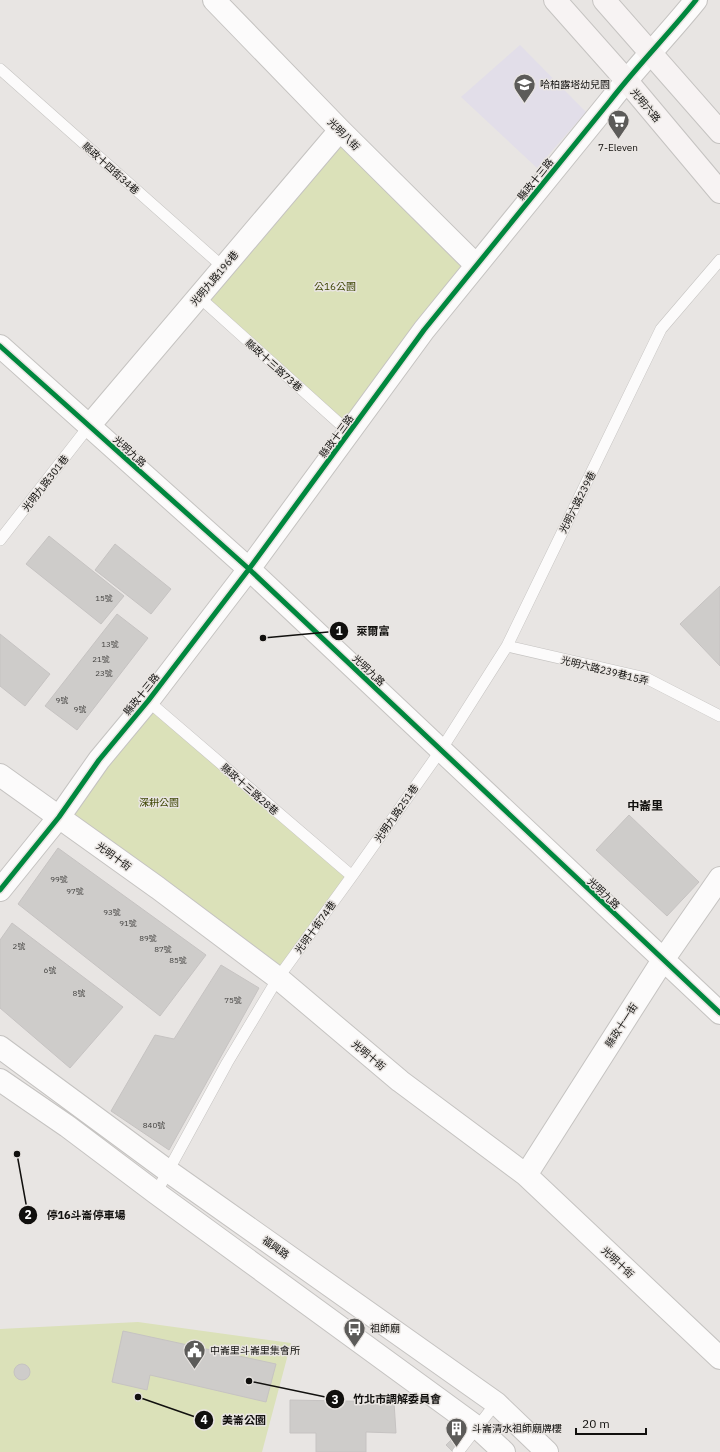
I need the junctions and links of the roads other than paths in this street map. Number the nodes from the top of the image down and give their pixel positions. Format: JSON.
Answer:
{"nodes":[{"id":1,"x":214,"y":0,"type":"edge"},
{"id":2,"x":555,"y":0,"type":"edge"},
{"id":3,"x":604,"y":0,"type":"edge"},
{"id":4,"x":696,"y":0,"type":"edge"},
{"id":5,"x":651,"y":53,"type":"junction"},
{"id":6,"x":0,"y":69,"type":"edge"},
{"id":7,"x":626,"y":80,"type":"junction"},
{"id":8,"x":340,"y":130,"type":"junction"},
{"id":9,"x":720,"y":132,"type":"edge"},
{"id":10,"x":720,"y":192,"type":"edge"},
{"id":11,"x":720,"y":260,"type":"edge"},
{"id":12,"x":476,"y":265,"type":"junction"},
{"id":13,"x":223,"y":267,"type":"junction"},
{"id":14,"x":198,"y":296,"type":"junction"},
{"id":15,"x":0,"y":346,"type":"edge"},
{"id":16,"x":89,"y":426,"type":"junction"},
{"id":17,"x":350,"y":433,"type":"junction"},
{"id":18,"x":0,"y":540,"type":"edge"},
{"id":19,"x":249,"y":569,"type":"junction"},
{"id":20,"x":507,"y":646,"type":"junction"},
{"id":21,"x":148,"y":701,"type":"junction"},
{"id":22,"x":720,"y":716,"type":"edge"},
{"id":23,"x":441,"y":750,"type":"junction"},
{"id":24,"x":0,"y":775,"type":"edge"},
{"id":25,"x":59,"y":817,"type":"junction"},
{"id":26,"x":352,"y":876,"type":"junction"},
{"id":27,"x":720,"y":878,"type":"edge"},
{"id":28,"x":0,"y":890,"type":"edge"},
{"id":29,"x":663,"y":960,"type":"junction"},
{"id":30,"x":278,"y":978,"type":"junction"},
{"id":31,"x":720,"y":1013,"type":"edge"},
{"id":32,"x":0,"y":1047,"type":"edge"},
{"id":33,"x":0,"y":1080,"type":"edge"},
{"id":34,"x":168,"y":1171,"type":"junction"},
{"id":35,"x":526,"y":1175,"type":"junction"},
{"id":36,"x":156,"y":1193,"type":"junction"},
{"id":37,"x":720,"y":1358,"type":"edge"},
{"id":38,"x":496,"y":1403,"type":"junction"},
{"id":39,"x":478,"y":1428,"type":"junction"},
{"id":40,"x":458,"y":1452,"type":"edge"},
{"id":41,"x":504,"y":1452,"type":"edge"},
{"id":42,"x":547,"y":1452,"type":"edge"}],
"edges":[{"from":1,"to":8,"type":"street","name":"光明八街"},
{"from":2,"to":7,"type":"main road","name":"光明六路"},
{"from":3,"to":5,"type":"main road"},
{"from":4,"to":5,"type":"street","name":"縣政十三路"},
{"from":5,"to":7,"type":"street","name":"縣政十三路"},
{"from":5,"to":9,"type":"main road"},
{"from":6,"to":13,"type":"lane","name":"縣政十四街34巷"},
{"from":7,"to":10,"type":"main road","name":"光明六路"},
{"from":7,"to":12,"type":"street","name":"縣政十三路"},
{"from":8,"to":12,"type":"street","name":"光明八街"},
{"from":8,"to":13,"type":"street","name":"光明九路196巷"},
{"from":11,"to":20,"type":"lane","name":"光明六路239巷"},
{"from":12,"to":17,"type":"street","name":"縣政十三路"},
{"from":13,"to":14,"type":"street","name":"光明九路196巷"},
{"from":14,"to":16,"type":"street","name":"光明九路196巷"},
{"from":14,"to":17,"type":"lane","name":"縣政十三路73巷"},
{"from":15,"to":16,"type":"street","name":"光明九路"},
{"from":16,"to":18,"type":"lane","name":"光明九路301巷"},
{"from":16,"to":19,"type":"street","name":"光明九路"},
{"from":17,"to":19,"type":"street","name":"縣政十三路"},
{"from":19,"to":21,"type":"street","name":"縣政十三路"},
{"from":19,"to":23,"type":"street","name":"光明九路"},
{"from":20,"to":22,"type":"lane","name":"光明六路239巷15弄"},
{"from":20,"to":23,"type":"lane","name":"光明六路239巷"},
{"from":21,"to":25,"type":"street","name":"縣政十三路"},
{"from":21,"to":26,"type":"lane","name":"縣政十三路28巷"},
{"from":23,"to":26,"type":"lane","name":"光明九路251巷"},
{"from":23,"to":29,"type":"street","name":"光明九路"},
{"from":24,"to":25,"type":"street","name":"光明十街"},
{"from":25,"to":28,"type":"street","name":"縣政十三路"},
{"from":25,"to":30,"type":"street","name":"光明十街"},
{"from":26,"to":30,"type":"lane","name":"光明十街74巷"},
{"from":27,"to":29,"type":"street","name":"縣政十一街"},
{"from":29,"to":31,"type":"street","name":"光明九路"},
{"from":29,"to":35,"type":"street","name":"縣政十一街"},
{"from":30,"to":34,"type":"lane","name":"光明十街74巷"},
{"from":30,"to":35,"type":"street","name":"光明十街"},
{"from":32,"to":34,"type":"street","name":"福興路"},
{"from":33,"to":36,"type":"street"},
{"from":34,"to":36,"type":"lane","name":"光明十街74巷"},
{"from":34,"to":38,"type":"street","name":"福興路"},
{"from":35,"to":37,"type":"street","name":"光明十街"},
{"from":36,"to":39,"type":"street"},
{"from":38,"to":39,"type":"lane"},
{"from":38,"to":42,"type":"street","name":"福興路"},
{"from":39,"to":40,"type":"lane"},
{"from":39,"to":41,"type":"street"}]}
